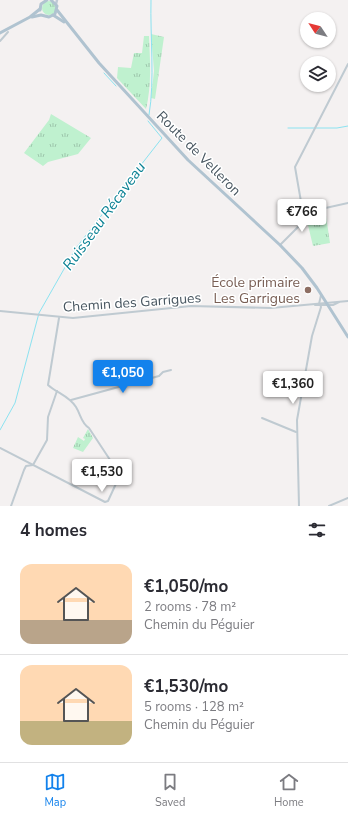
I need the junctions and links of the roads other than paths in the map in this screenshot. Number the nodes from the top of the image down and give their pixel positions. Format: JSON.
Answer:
{"nodes":[{"id":1,"x":47,"y":0,"type":"edge"},
{"id":2,"x":51,"y":0,"type":"edge"},
{"id":3,"x":57,"y":0,"type":"edge"},
{"id":4,"x":42,"y":1,"type":"edge"},
{"id":5,"x":56,"y":4,"type":"junction"},
{"id":6,"x":40,"y":9,"type":"junction"},
{"id":7,"x":57,"y":10,"type":"junction"},
{"id":8,"x":43,"y":15,"type":"junction"},
{"id":9,"x":53,"y":15,"type":"junction"},
{"id":10,"x":30,"y":17,"type":"junction"},
{"id":11,"x":66,"y":24,"type":"junction"},
{"id":12,"x":8,"y":32,"type":"dead end"},
{"id":13,"x":0,"y":33,"type":"edge"},
{"id":14,"x":0,"y":41,"type":"edge"},
{"id":15,"x":348,"y":64,"type":"edge"},
{"id":16,"x":348,"y":203,"type":"edge"},
{"id":17,"x":303,"y":213,"type":"junction"},
{"id":18,"x":280,"y":245,"type":"junction"},
{"id":19,"x":320,"y":293,"type":"junction"},
{"id":20,"x":348,"y":300,"type":"edge"},
{"id":21,"x":340,"y":301,"type":"junction"},
{"id":22,"x":320,"y":304,"type":"junction"},
{"id":23,"x":327,"y":304,"type":"junction"},
{"id":24,"x":333,"y":305,"type":"junction"},
{"id":25,"x":0,"y":311,"type":"edge"},
{"id":26,"x":331,"y":311,"type":"junction"},
{"id":27,"x":59,"y":318,"type":"junction"},
{"id":28,"x":348,"y":337,"type":"edge"},
{"id":29,"x":171,"y":370,"type":"dead end"},
{"id":30,"x":57,"y":391,"type":"junction"},
{"id":31,"x":71,"y":400,"type":"junction"},
{"id":32,"x":262,"y":418,"type":"dead end"},
{"id":33,"x":296,"y":432,"type":"junction"},
{"id":34,"x":0,"y":448,"type":"edge"},
{"id":35,"x":33,"y":465,"type":"junction"},
{"id":36,"x":348,"y":498,"type":"edge"},
{"id":37,"x":11,"y":506,"type":"edge"},
{"id":38,"x":299,"y":506,"type":"edge"},
{"id":39,"x":329,"y":506,"type":"edge"}],
"edges":[{"from":1,"to":4,"type":"main road"},
{"from":2,"to":5,"type":"main road"},
{"from":3,"to":5,"type":"main road"},
{"from":4,"to":6,"type":"main road"},
{"from":5,"to":7,"type":"main road"},
{"from":6,"to":8,"type":"main road"},
{"from":6,"to":10,"type":"main road"},
{"from":7,"to":9,"type":"main road"},
{"from":7,"to":11,"type":"main road","name":"Route de Velleron"},
{"from":8,"to":9,"type":"main road"},
{"from":8,"to":10,"type":"main road"},
{"from":9,"to":11,"type":"main road","name":"Route de Velleron"},
{"from":10,"to":13,"type":"main road"},
{"from":11,"to":18,"type":"main road","name":"Route de Velleron"},
{"from":12,"to":14,"type":"street"},
{"from":15,"to":17,"type":"street"},
{"from":16,"to":17,"type":"street"},
{"from":17,"to":18,"type":"street"},
{"from":18,"to":19,"type":"main road","name":"Route de Velleron"},
{"from":19,"to":22,"type":"street"},
{"from":19,"to":23,"type":"main road","name":"Route de Velleron"},
{"from":20,"to":21,"type":"street","name":"Chemin des Garrigues"},
{"from":21,"to":23,"type":"street","name":"Chemin des Garrigues"},
{"from":21,"to":24,"type":"street","name":"Chemin des Garrigues"},
{"from":22,"to":23,"type":"street","name":"Chemin des Garrigues"},
{"from":22,"to":27,"type":"street","name":"Chemin des Garrigues"},
{"from":22,"to":33,"type":"street"},
{"from":23,"to":24,"type":"street","name":"Chemin des Garrigues"},
{"from":23,"to":26,"type":"main road","name":"Route de Velleron"},
{"from":24,"to":26,"type":"street"},
{"from":25,"to":27,"type":"street","name":"Chemin des Garrigues"},
{"from":26,"to":28,"type":"main road","name":"Route de Velleron"},
{"from":27,"to":30,"type":"street"},
{"from":29,"to":31,"type":"street"},
{"from":30,"to":31,"type":"street"},
{"from":30,"to":35,"type":"street"},
{"from":31,"to":35,"type":"street"},
{"from":32,"to":33,"type":"street"},
{"from":33,"to":38,"type":"street"},
{"from":34,"to":35,"type":"street"},
{"from":35,"to":37,"type":"street"},
{"from":36,"to":39,"type":"street"}]}
